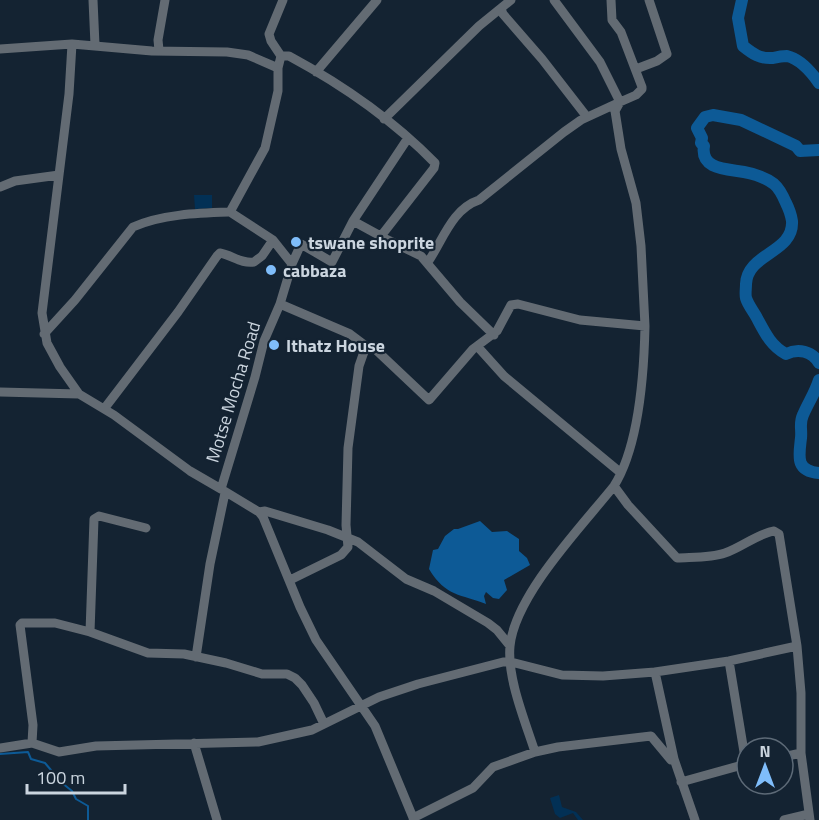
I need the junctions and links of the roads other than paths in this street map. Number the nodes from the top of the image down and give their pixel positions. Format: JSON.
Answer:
{"nodes":[{"id":1,"x":93,"y":0,"type":"edge"},
{"id":2,"x":165,"y":0,"type":"edge"},
{"id":3,"x":283,"y":0,"type":"edge"},
{"id":4,"x":377,"y":0,"type":"edge"},
{"id":5,"x":511,"y":0,"type":"edge"},
{"id":6,"x":554,"y":0,"type":"edge"},
{"id":7,"x":611,"y":0,"type":"edge"},
{"id":8,"x":649,"y":0,"type":"edge"},
{"id":9,"x":501,"y":9,"type":"junction"},
{"id":10,"x":72,"y":45,"type":"junction"},
{"id":11,"x":94,"y":45,"type":"junction"},
{"id":12,"x":0,"y":49,"type":"edge"},
{"id":13,"x":159,"y":50,"type":"junction"},
{"id":14,"x":281,"y":56,"type":"junction"},
{"id":15,"x":278,"y":68,"type":"junction"},
{"id":16,"x":636,"y":69,"type":"junction"},
{"id":17,"x":316,"y":72,"type":"junction"},
{"id":18,"x":620,"y":102,"type":"junction"},
{"id":19,"x":587,"y":117,"type":"junction"},
{"id":20,"x":384,"y":119,"type":"junction"},
{"id":21,"x":408,"y":138,"type":"junction"},
{"id":22,"x":59,"y":175,"type":"junction"},
{"id":23,"x":0,"y":187,"type":"edge"},
{"id":24,"x":230,"y":212,"type":"junction"},
{"id":25,"x":353,"y":221,"type":"junction"},
{"id":26,"x":381,"y":236,"type":"junction"},
{"id":27,"x":273,"y":240,"type":"junction"},
{"id":28,"x":428,"y":262,"type":"junction"},
{"id":29,"x":292,"y":264,"type":"junction"},
{"id":30,"x":280,"y":304,"type":"junction"},
{"id":31,"x":645,"y":326,"type":"junction"},
{"id":32,"x":44,"y":334,"type":"junction"},
{"id":33,"x":494,"y":335,"type":"junction"},
{"id":34,"x":366,"y":346,"type":"junction"},
{"id":35,"x":477,"y":346,"type":"junction"},
{"id":36,"x":0,"y":392,"type":"edge"},
{"id":37,"x":79,"y":394,"type":"junction"},
{"id":38,"x":104,"y":409,"type":"junction"},
{"id":39,"x":621,"y":473,"type":"junction"},
{"id":40,"x":614,"y":486,"type":"junction"},
{"id":41,"x":223,"y":491,"type":"junction"},
{"id":42,"x":259,"y":512,"type":"junction"},
{"id":43,"x":146,"y":528,"type":"dead end"},
{"id":44,"x":348,"y":537,"type":"junction"},
{"id":45,"x":290,"y":580,"type":"junction"},
{"id":46,"x":90,"y":632,"type":"junction"},
{"id":47,"x":510,"y":646,"type":"junction"},
{"id":48,"x":797,"y":646,"type":"junction"},
{"id":49,"x":196,"y":657,"type":"junction"},
{"id":50,"x":729,"y":661,"type":"junction"},
{"id":51,"x":511,"y":662,"type":"junction"},
{"id":52,"x":655,"y":672,"type":"junction"},
{"id":53,"x":362,"y":706,"type":"junction"},
{"id":54,"x":324,"y":724,"type":"junction"},
{"id":55,"x":741,"y":736,"type":"edge"},
{"id":56,"x":32,"y":743,"type":"junction"},
{"id":57,"x":194,"y":743,"type":"junction"},
{"id":58,"x":0,"y":747,"type":"edge"},
{"id":59,"x":535,"y":752,"type":"junction"},
{"id":60,"x":801,"y":753,"type":"junction"},
{"id":61,"x":795,"y":754,"type":"edge"},
{"id":62,"x":674,"y":759,"type":"junction"},
{"id":63,"x":735,"y":767,"type":"edge"},
{"id":64,"x":681,"y":782,"type":"junction"},
{"id":65,"x":809,"y":817,"type":"edge"},
{"id":66,"x":413,"y":819,"type":"edge"},
{"id":67,"x":217,"y":820,"type":"edge"},
{"id":68,"x":694,"y":820,"type":"edge"},
{"id":69,"x":784,"y":820,"type":"edge"}],
"edges":[{"from":1,"to":11,"type":"street"},
{"from":2,"to":13,"type":"street"},
{"from":3,"to":14,"type":"street"},
{"from":4,"to":17,"type":"street"},
{"from":5,"to":9,"type":"street"},
{"from":6,"to":18,"type":"street"},
{"from":7,"to":16,"type":"street"},
{"from":8,"to":16,"type":"street"},
{"from":9,"to":19,"type":"street"},
{"from":9,"to":20,"type":"street"},
{"from":10,"to":11,"type":"street"},
{"from":10,"to":12,"type":"street"},
{"from":10,"to":22,"type":"street"},
{"from":11,"to":13,"type":"street"},
{"from":13,"to":15,"type":"street"},
{"from":14,"to":15,"type":"street"},
{"from":14,"to":17,"type":"street"},
{"from":15,"to":24,"type":"street"},
{"from":16,"to":18,"type":"street"},
{"from":17,"to":20,"type":"street"},
{"from":18,"to":19,"type":"street"},
{"from":18,"to":31,"type":"street"},
{"from":19,"to":28,"type":"street"},
{"from":20,"to":21,"type":"street"},
{"from":21,"to":25,"type":"street"},
{"from":21,"to":26,"type":"street"},
{"from":22,"to":23,"type":"street"},
{"from":22,"to":32,"type":"street"},
{"from":24,"to":27,"type":"street"},
{"from":24,"to":32,"type":"street"},
{"from":25,"to":26,"type":"street"},
{"from":25,"to":29,"type":"street"},
{"from":26,"to":28,"type":"street"},
{"from":27,"to":29,"type":"street"},
{"from":27,"to":38,"type":"street"},
{"from":28,"to":33,"type":"street"},
{"from":29,"to":30,"type":"street","name":"Motse Mocha Road"},
{"from":30,"to":34,"type":"street"},
{"from":30,"to":41,"type":"street","name":"Motse Mocha Road"},
{"from":31,"to":33,"type":"street"},
{"from":31,"to":39,"type":"street"},
{"from":32,"to":37,"type":"street"},
{"from":33,"to":35,"type":"street"},
{"from":34,"to":35,"type":"street"},
{"from":34,"to":44,"type":"street"},
{"from":35,"to":39,"type":"street"},
{"from":36,"to":37,"type":"street"},
{"from":37,"to":38,"type":"street"},
{"from":38,"to":41,"type":"street"},
{"from":39,"to":40,"type":"street"},
{"from":40,"to":47,"type":"street"},
{"from":40,"to":48,"type":"street"},
{"from":41,"to":42,"type":"street"},
{"from":41,"to":49,"type":"street","name":"Motse Mocha Road"},
{"from":42,"to":44,"type":"street"},
{"from":42,"to":45,"type":"street"},
{"from":43,"to":46,"type":"street"},
{"from":44,"to":45,"type":"street"},
{"from":44,"to":47,"type":"street"},
{"from":45,"to":53,"type":"street"},
{"from":46,"to":49,"type":"street"},
{"from":46,"to":56,"type":"street"},
{"from":47,"to":51,"type":"street"},
{"from":48,"to":50,"type":"street"},
{"from":48,"to":60,"type":"street"},
{"from":49,"to":54,"type":"street"},
{"from":50,"to":52,"type":"street"},
{"from":50,"to":55,"type":"street"},
{"from":51,"to":52,"type":"street"},
{"from":51,"to":53,"type":"street"},
{"from":51,"to":59,"type":"street"},
{"from":52,"to":62,"type":"street"},
{"from":53,"to":54,"type":"street"},
{"from":53,"to":66,"type":"street"},
{"from":54,"to":57,"type":"street"},
{"from":56,"to":57,"type":"street"},
{"from":56,"to":58,"type":"street"},
{"from":57,"to":67,"type":"street"},
{"from":59,"to":62,"type":"street"},
{"from":59,"to":66,"type":"street"},
{"from":60,"to":61,"type":"street"},
{"from":60,"to":65,"type":"street"},
{"from":62,"to":64,"type":"street"},
{"from":63,"to":64,"type":"street"},
{"from":64,"to":68,"type":"street"},
{"from":65,"to":69,"type":"street"}]}
